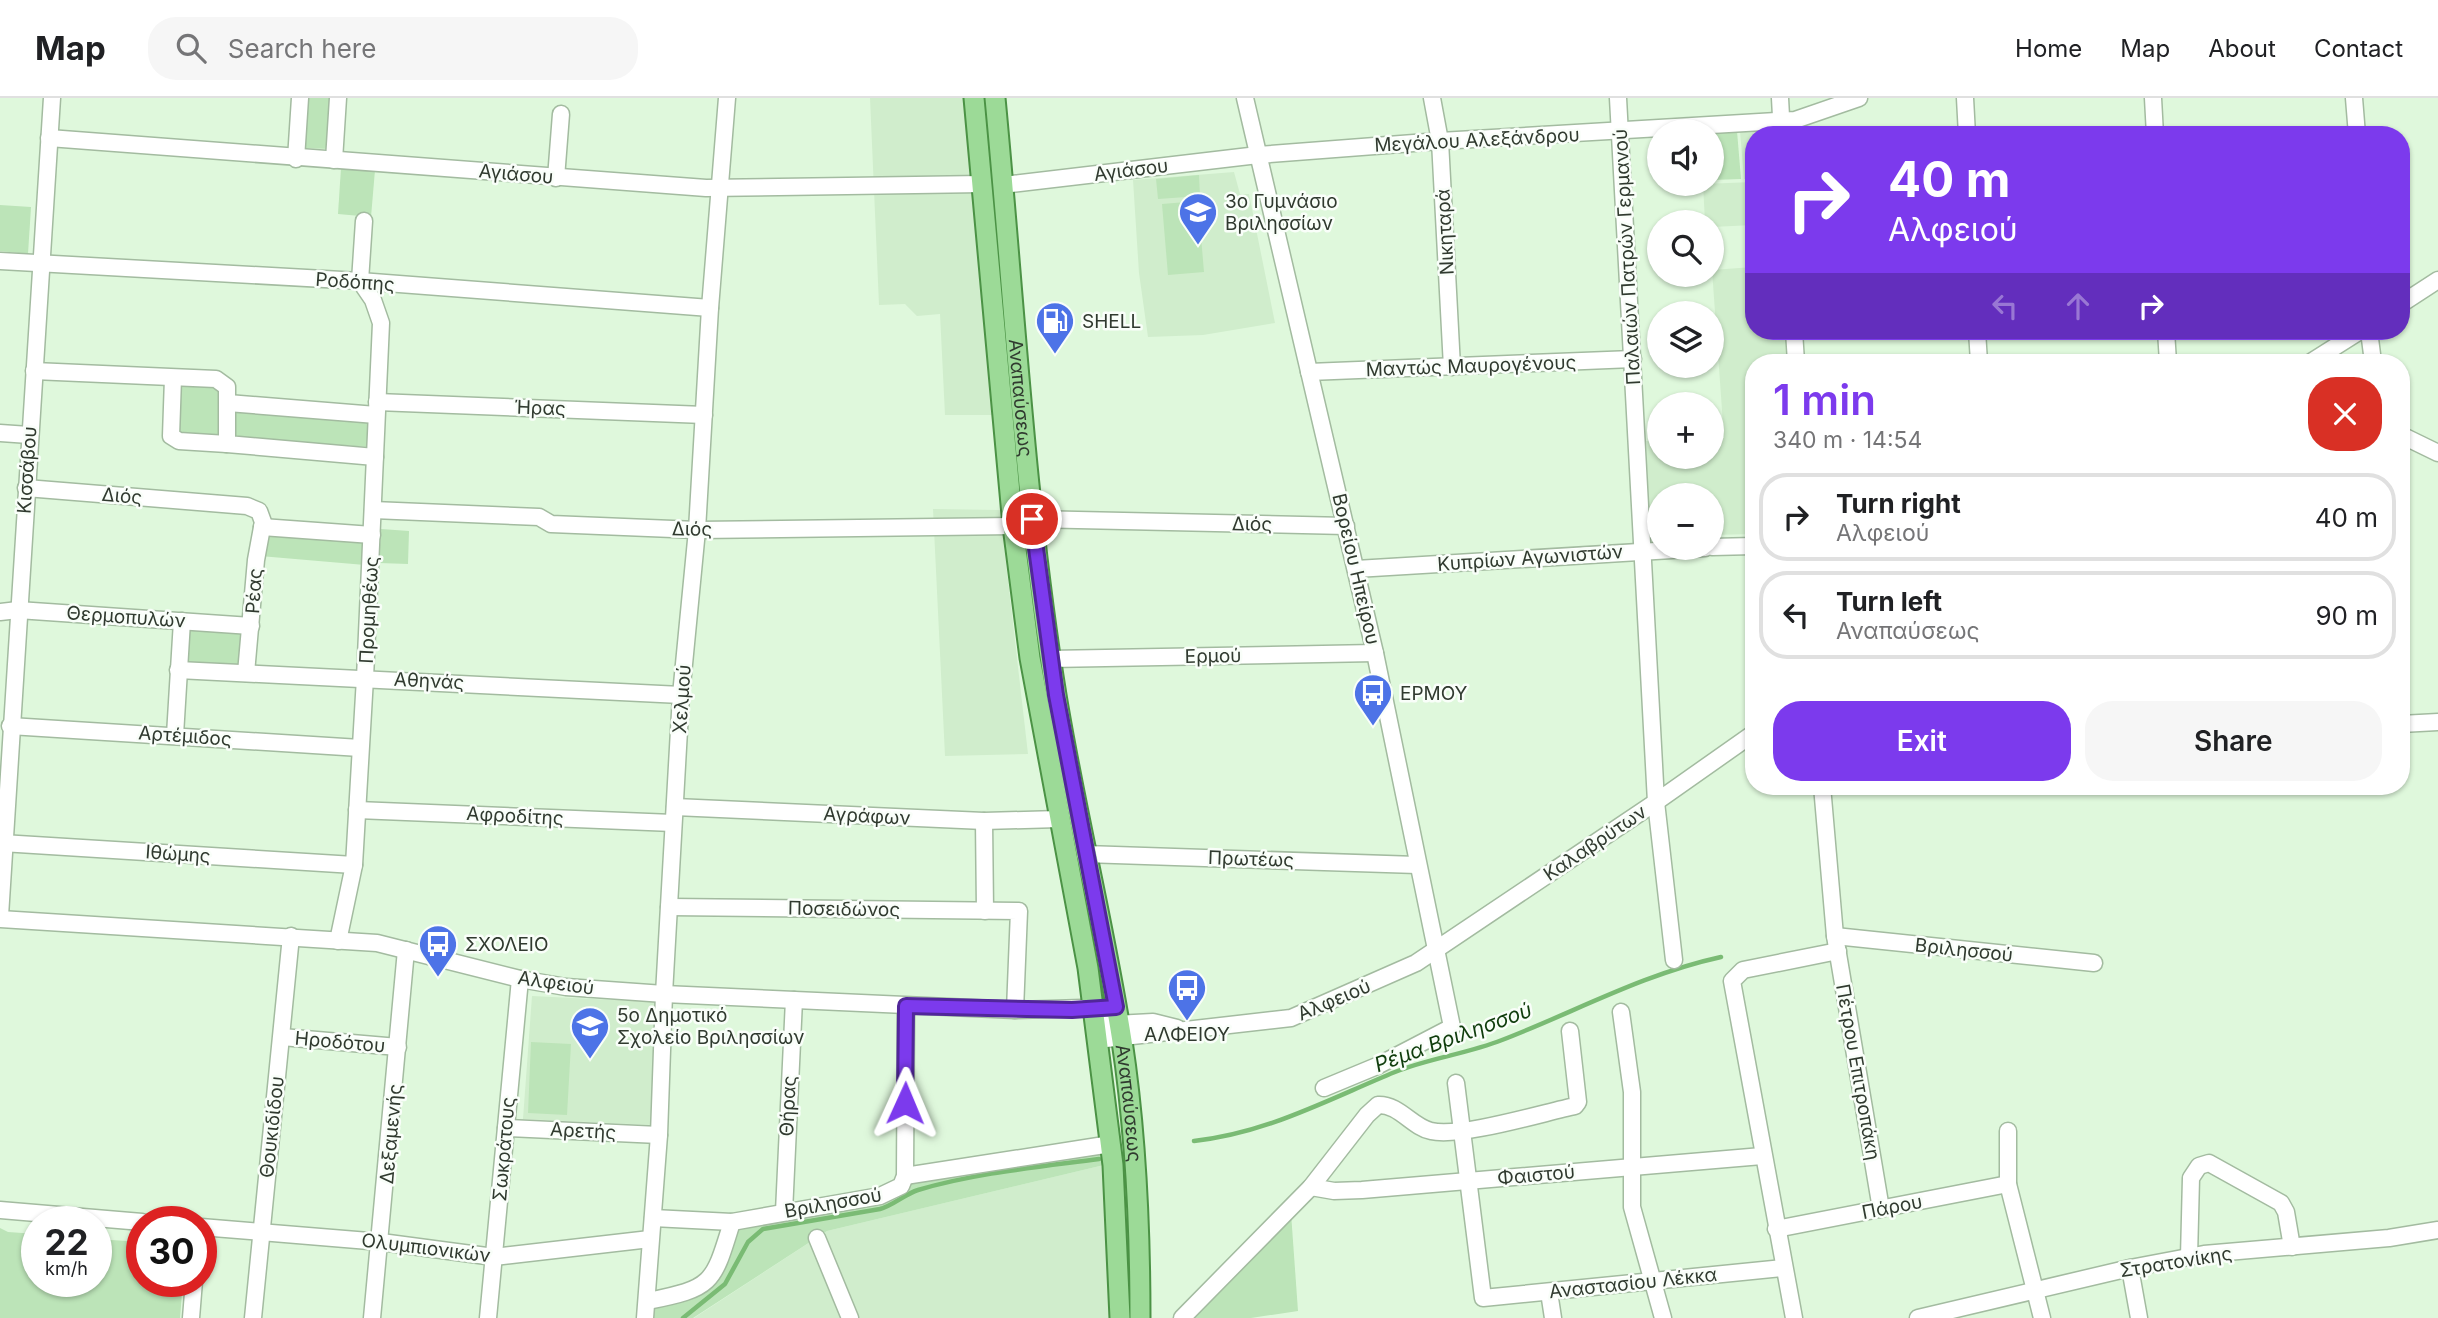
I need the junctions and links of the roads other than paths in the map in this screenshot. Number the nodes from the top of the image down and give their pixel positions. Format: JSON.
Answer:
{"nodes":[{"id":1,"x":52,"y":98,"type":"edge"},
{"id":2,"x":300,"y":98,"type":"edge"},
{"id":3,"x":338,"y":98,"type":"edge"},
{"id":4,"x":727,"y":98,"type":"edge"},
{"id":5,"x":974,"y":98,"type":"edge"},
{"id":6,"x":995,"y":98,"type":"edge"},
{"id":7,"x":1245,"y":98,"type":"edge"},
{"id":8,"x":1432,"y":98,"type":"edge"},
{"id":9,"x":1618,"y":98,"type":"edge"},
{"id":10,"x":1780,"y":98,"type":"edge"},
{"id":11,"x":1859,"y":98,"type":"edge"},
{"id":12,"x":1965,"y":98,"type":"edge"},
{"id":13,"x":2153,"y":98,"type":"edge"},
{"id":14,"x":2354,"y":98,"type":"edge"},
{"id":15,"x":561,"y":114,"type":"dead end"},
{"id":16,"x":1781,"y":126,"type":"edge"},
{"id":17,"x":1785,"y":126,"type":"edge"},
{"id":18,"x":1967,"y":126,"type":"edge"},
{"id":19,"x":2155,"y":126,"type":"edge"},
{"id":20,"x":2356,"y":126,"type":"edge"},
{"id":21,"x":1745,"y":129,"type":"edge"},
{"id":22,"x":1620,"y":133,"type":"junction"},
{"id":23,"x":49,"y":138,"type":"junction"},
{"id":24,"x":1440,"y":141,"type":"junction"},
{"id":25,"x":1258,"y":155,"type":"junction"},
{"id":26,"x":296,"y":159,"type":"junction"},
{"id":27,"x":334,"y":160,"type":"junction"},
{"id":28,"x":556,"y":178,"type":"junction"},
{"id":29,"x":983,"y":184,"type":"junction"},
{"id":30,"x":1003,"y":185,"type":"junction"},
{"id":31,"x":719,"y":188,"type":"junction"},
{"id":32,"x":364,"y":221,"type":"dead end"},
{"id":33,"x":0,"y":261,"type":"edge"},
{"id":34,"x":41,"y":264,"type":"junction"},
{"id":35,"x":2438,"y":280,"type":"edge"},
{"id":36,"x":360,"y":281,"type":"junction"},
{"id":37,"x":2410,"y":298,"type":"edge"},
{"id":38,"x":710,"y":308,"type":"junction"},
{"id":39,"x":2346,"y":340,"type":"edge"},
{"id":40,"x":2324,"y":354,"type":"edge"},
{"id":41,"x":1633,"y":359,"type":"junction"},
{"id":42,"x":1452,"y":367,"type":"junction"},
{"id":43,"x":34,"y":371,"type":"junction"},
{"id":44,"x":1309,"y":372,"type":"junction"},
{"id":45,"x":173,"y":378,"type":"junction"},
{"id":46,"x":228,"y":403,"type":"junction"},
{"id":47,"x":376,"y":408,"type":"junction"},
{"id":48,"x":704,"y":415,"type":"junction"},
{"id":49,"x":0,"y":433,"type":"edge"},
{"id":50,"x":29,"y":435,"type":"junction"},
{"id":51,"x":2410,"y":439,"type":"edge"},
{"id":52,"x":227,"y":444,"type":"junction"},
{"id":53,"x":2438,"y":453,"type":"edge"},
{"id":54,"x":375,"y":457,"type":"junction"},
{"id":55,"x":26,"y":488,"type":"junction"},
{"id":56,"x":373,"y":510,"type":"junction"},
{"id":57,"x":260,"y":519,"type":"junction"},
{"id":58,"x":1032,"y":519,"type":"junction"},
{"id":59,"x":1013,"y":526,"type":"junction"},
{"id":60,"x":1346,"y":526,"type":"junction"},
{"id":61,"x":697,"y":530,"type":"junction"},
{"id":62,"x":372,"y":535,"type":"junction"},
{"id":63,"x":1745,"y":546,"type":"edge"},
{"id":64,"x":1724,"y":547,"type":"edge"},
{"id":65,"x":1642,"y":550,"type":"junction"},
{"id":66,"x":1647,"y":550,"type":"edge"},
{"id":67,"x":1356,"y":569,"type":"junction"},
{"id":68,"x":18,"y":610,"type":"junction"},
{"id":69,"x":0,"y":612,"type":"edge"},
{"id":70,"x":182,"y":621,"type":"junction"},
{"id":71,"x":251,"y":626,"type":"junction"},
{"id":72,"x":1375,"y":653,"type":"junction"},
{"id":73,"x":1050,"y":659,"type":"junction"},
{"id":74,"x":178,"y":670,"type":"junction"},
{"id":75,"x":246,"y":673,"type":"junction"},
{"id":76,"x":365,"y":678,"type":"junction"},
{"id":77,"x":681,"y":695,"type":"junction"},
{"id":78,"x":2438,"y":722,"type":"edge"},
{"id":79,"x":2410,"y":724,"type":"edge"},
{"id":80,"x":10,"y":726,"type":"junction"},
{"id":81,"x":175,"y":735,"type":"junction"},
{"id":82,"x":1745,"y":739,"type":"edge"},
{"id":83,"x":360,"y":748,"type":"junction"},
{"id":84,"x":3,"y":781,"type":"edge"},
{"id":85,"x":1823,"y":795,"type":"edge"},
{"id":86,"x":1656,"y":802,"type":"junction"},
{"id":87,"x":357,"y":810,"type":"junction"},
{"id":88,"x":674,"y":815,"type":"junction"},
{"id":89,"x":1059,"y":819,"type":"junction"},
{"id":90,"x":984,"y":821,"type":"junction"},
{"id":91,"x":1,"y":845,"type":"edge"},
{"id":92,"x":1085,"y":853,"type":"junction"},
{"id":93,"x":354,"y":865,"type":"junction"},
{"id":94,"x":1417,"y":865,"type":"junction"},
{"id":95,"x":669,"y":907,"type":"junction"},
{"id":96,"x":985,"y":911,"type":"junction"},
{"id":97,"x":0,"y":917,"type":"edge"},
{"id":98,"x":291,"y":936,"type":"junction"},
{"id":99,"x":338,"y":942,"type":"junction"},
{"id":100,"x":1836,"y":944,"type":"junction"},
{"id":101,"x":406,"y":950,"type":"junction"},
{"id":102,"x":1436,"y":952,"type":"junction"},
{"id":103,"x":1674,"y":960,"type":"dead end"},
{"id":104,"x":2094,"y":964,"type":"dead end"},
{"id":105,"x":520,"y":979,"type":"junction"},
{"id":106,"x":664,"y":994,"type":"junction"},
{"id":107,"x":793,"y":1000,"type":"junction"},
{"id":108,"x":906,"y":1006,"type":"junction"},
{"id":109,"x":1016,"y":1010,"type":"junction"},
{"id":110,"x":1621,"y":1012,"type":"dead end"},
{"id":111,"x":1119,"y":1022,"type":"junction"},
{"id":112,"x":1095,"y":1025,"type":"junction"},
{"id":113,"x":1570,"y":1031,"type":"dead end"},
{"id":114,"x":282,"y":1037,"type":"junction"},
{"id":115,"x":398,"y":1047,"type":"junction"},
{"id":116,"x":1456,"y":1083,"type":"dead end"},
{"id":117,"x":1324,"y":1088,"type":"dead end"},
{"id":118,"x":506,"y":1128,"type":"junction"},
{"id":119,"x":1461,"y":1130,"type":"junction"},
{"id":120,"x":2008,"y":1131,"type":"dead end"},
{"id":121,"x":659,"y":1135,"type":"junction"},
{"id":122,"x":1111,"y":1144,"type":"junction"},
{"id":123,"x":1762,"y":1156,"type":"junction"},
{"id":124,"x":1630,"y":1167,"type":"junction"},
{"id":125,"x":905,"y":1176,"type":"junction"},
{"id":126,"x":1468,"y":1180,"type":"junction"},
{"id":127,"x":2008,"y":1184,"type":"junction"},
{"id":128,"x":1311,"y":1187,"type":"junction"},
{"id":129,"x":1881,"y":1209,"type":"junction"},
{"id":130,"x":0,"y":1210,"type":"edge"},
{"id":131,"x":783,"y":1213,"type":"junction"},
{"id":132,"x":653,"y":1218,"type":"junction"},
{"id":133,"x":126,"y":1221,"type":"edge"},
{"id":134,"x":732,"y":1222,"type":"junction"},
{"id":135,"x":217,"y":1228,"type":"edge"},
{"id":136,"x":1776,"y":1229,"type":"junction"},
{"id":137,"x":262,"y":1232,"type":"junction"},
{"id":138,"x":2436,"y":1236,"type":"edge"},
{"id":139,"x":817,"y":1238,"type":"dead end"},
{"id":140,"x":650,"y":1239,"type":"junction"},
{"id":141,"x":381,"y":1242,"type":"junction"},
{"id":142,"x":2292,"y":1247,"type":"junction"},
{"id":143,"x":494,"y":1257,"type":"junction"},
{"id":144,"x":2189,"y":1257,"type":"junction"},
{"id":145,"x":1783,"y":1268,"type":"junction"},
{"id":146,"x":2130,"y":1268,"type":"junction"},
{"id":147,"x":1653,"y":1281,"type":"junction"},
{"id":148,"x":2033,"y":1291,"type":"junction"},
{"id":149,"x":1549,"y":1292,"type":"junction"},
{"id":150,"x":193,"y":1297,"type":"edge"},
{"id":151,"x":648,"y":1301,"type":"junction"},
{"id":152,"x":191,"y":1318,"type":"edge"},
{"id":153,"x":253,"y":1318,"type":"edge"},
{"id":154,"x":372,"y":1318,"type":"edge"},
{"id":155,"x":488,"y":1318,"type":"edge"},
{"id":156,"x":645,"y":1318,"type":"edge"},
{"id":157,"x":850,"y":1318,"type":"edge"},
{"id":158,"x":1119,"y":1318,"type":"edge"},
{"id":159,"x":1140,"y":1318,"type":"edge"},
{"id":160,"x":1182,"y":1318,"type":"edge"},
{"id":161,"x":1553,"y":1318,"type":"edge"},
{"id":162,"x":1663,"y":1318,"type":"edge"},
{"id":163,"x":1794,"y":1318,"type":"edge"},
{"id":164,"x":1918,"y":1318,"type":"edge"},
{"id":165,"x":2042,"y":1318,"type":"edge"},
{"id":166,"x":2139,"y":1318,"type":"edge"}],
"edges":[{"from":1,"to":23,"type":"street","name":"Κισσάβου"},
{"from":2,"to":26,"type":"street"},
{"from":3,"to":27,"type":"street"},
{"from":4,"to":31,"type":"street","name":"Χελμού"},
{"from":5,"to":29,"type":"main road","name":"Αναπαύσεως"},
{"from":6,"to":30,"type":"main road","name":"Αναπαύσεως"},
{"from":7,"to":25,"type":"street","name":"Βορείου Ηπείρου"},
{"from":8,"to":24,"type":"street","name":"Νικηταρά"},
{"from":9,"to":22,"type":"street","name":"Παλαιών Πατρών Γερμανού"},
{"from":10,"to":16,"type":"street"},
{"from":11,"to":17,"type":"street","name":"Μεγάλου Αλεξάνδρου"},
{"from":12,"to":18,"type":"street"},
{"from":13,"to":19,"type":"street"},
{"from":14,"to":20,"type":"street"},
{"from":15,"to":28,"type":"street"},
{"from":21,"to":22,"type":"street","name":"Μεγάλου Αλεξάνδρου"},
{"from":22,"to":24,"type":"street","name":"Μεγάλου Αλεξάνδρου"},
{"from":22,"to":41,"type":"street","name":"Παλαιών Πατρών Γερμανού"},
{"from":23,"to":26,"type":"street","name":"Αγιάσου"},
{"from":23,"to":34,"type":"street","name":"Κισσάβου"},
{"from":24,"to":25,"type":"street","name":"Μεγάλου Αλεξάνδρου"},
{"from":24,"to":42,"type":"street","name":"Νικηταρά"},
{"from":25,"to":30,"type":"street","name":"Αγιάσου"},
{"from":25,"to":44,"type":"street","name":"Βορείου Ηπείρου"},
{"from":26,"to":27,"type":"street","name":"Αγιάσου"},
{"from":27,"to":28,"type":"street","name":"Αγιάσου"},
{"from":28,"to":31,"type":"street","name":"Αγιάσου"},
{"from":29,"to":31,"type":"street","name":"Αγιάσου"},
{"from":29,"to":59,"type":"main road","name":"Αναπαύσεως"},
{"from":30,"to":58,"type":"main road","name":"Αναπαύσεως"},
{"from":31,"to":38,"type":"street","name":"Χελμού"},
{"from":32,"to":36,"type":"street"},
{"from":33,"to":34,"type":"street","name":"Ροδόπης"},
{"from":34,"to":36,"type":"street","name":"Ροδόπης"},
{"from":34,"to":43,"type":"street","name":"Κισσάβου"},
{"from":35,"to":37,"type":"street"},
{"from":36,"to":38,"type":"street","name":"Ροδόπης"},
{"from":36,"to":47,"type":"street","name":"Προμηθέως"},
{"from":38,"to":48,"type":"street","name":"Χελμού"},
{"from":39,"to":40,"type":"street"},
{"from":41,"to":42,"type":"street","name":"Μαντώς Μαυρογένους"},
{"from":41,"to":65,"type":"street","name":"Παλαιών Πατρών Γερμανού"},
{"from":42,"to":44,"type":"street","name":"Μαντώς Μαυρογένους"},
{"from":43,"to":45,"type":"street"},
{"from":43,"to":50,"type":"street","name":"Κισσάβου"},
{"from":44,"to":60,"type":"street","name":"Βορείου Ηπείρου"},
{"from":45,"to":46,"type":"street"},
{"from":45,"to":52,"type":"street"},
{"from":46,"to":47,"type":"street","name":"Ήρας"},
{"from":46,"to":52,"type":"street"},
{"from":47,"to":48,"type":"street","name":"Ήρας"},
{"from":47,"to":54,"type":"street","name":"Προμηθέως"},
{"from":48,"to":61,"type":"street","name":"Χελμού"},
{"from":49,"to":50,"type":"street"},
{"from":50,"to":55,"type":"street","name":"Κισσάβου"},
{"from":51,"to":53,"type":"street"},
{"from":52,"to":54,"type":"street"},
{"from":54,"to":56,"type":"street","name":"Προμηθέως"},
{"from":55,"to":57,"type":"street","name":"Διός"},
{"from":55,"to":68,"type":"street","name":"Κισσάβου"},
{"from":56,"to":61,"type":"street","name":"Διός"},
{"from":56,"to":62,"type":"street","name":"Προμηθέως"},
{"from":57,"to":62,"type":"street","name":"Διός"},
{"from":57,"to":71,"type":"street","name":"Ρέας"},
{"from":58,"to":60,"type":"street","name":"Διός"},
{"from":58,"to":73,"type":"main road","name":"Αναπαύσεως"},
{"from":59,"to":61,"type":"street","name":"Διός"},
{"from":59,"to":89,"type":"main road","name":"Αναπαύσεως"},
{"from":60,"to":67,"type":"street","name":"Βορείου Ηπείρου"},
{"from":61,"to":77,"type":"street","name":"Χελμού"},
{"from":62,"to":76,"type":"street","name":"Προμηθέως"},
{"from":63,"to":64,"type":"street"},
{"from":65,"to":66,"type":"street","name":"Κυπρίων Αγωνιστών"},
{"from":65,"to":67,"type":"street","name":"Κυπρίων Αγωνιστών"},
{"from":65,"to":86,"type":"street","name":"Παλαιών Πατρών Γερμανού"},
{"from":67,"to":72,"type":"street","name":"Βορείου Ηπείρου"},
{"from":68,"to":69,"type":"street","name":"Θερμοπυλών"},
{"from":68,"to":70,"type":"street","name":"Θερμοπυλών"},
{"from":68,"to":80,"type":"street","name":"Κισσάβου"},
{"from":70,"to":71,"type":"street","name":"Θερμοπυλών"},
{"from":70,"to":74,"type":"street"},
{"from":71,"to":75,"type":"street","name":"Ρέας"},
{"from":72,"to":73,"type":"street","name":"Ερμού"},
{"from":72,"to":94,"type":"street","name":"Βορείου Ηπείρου"},
{"from":73,"to":92,"type":"main road","name":"Αναπαύσεως"},
{"from":74,"to":75,"type":"street","name":"Αθηνάς"},
{"from":74,"to":81,"type":"street"},
{"from":75,"to":76,"type":"street","name":"Αθηνάς"},
{"from":76,"to":77,"type":"street","name":"Αθηνάς"},
{"from":76,"to":83,"type":"street","name":"Προμηθέως"},
{"from":77,"to":88,"type":"street","name":"Χελμού"},
{"from":78,"to":79,"type":"street"},
{"from":80,"to":81,"type":"street","name":"Αρτέμιδος"},
{"from":80,"to":84,"type":"street","name":"Κισσάβου"},
{"from":81,"to":83,"type":"street","name":"Αρτέμιδος"},
{"from":82,"to":86,"type":"street","name":"Καλαβρύτων"},
{"from":83,"to":87,"type":"street","name":"Προμηθέως"},
{"from":84,"to":91,"type":"street","name":"Κισσάβου"},
{"from":85,"to":100,"type":"street","name":"Πέτρου Επιτροπάκη"},
{"from":86,"to":102,"type":"street","name":"Καλαβρύτων"},
{"from":86,"to":103,"type":"street","name":"Παλαιών Πατρών Γερμανού"},
{"from":87,"to":88,"type":"street","name":"Αφροδίτης"},
{"from":87,"to":93,"type":"street","name":"Προμηθέως"},
{"from":88,"to":90,"type":"street","name":"Αγράφων"},
{"from":88,"to":95,"type":"street","name":"Χελμού"},
{"from":89,"to":90,"type":"street","name":"Αγράφων"},
{"from":89,"to":112,"type":"main road","name":"Αναπαύσεως"},
{"from":90,"to":96,"type":"street"},
{"from":91,"to":93,"type":"street","name":"Ιθώμης"},
{"from":91,"to":97,"type":"street","name":"Κισσάβου"},
{"from":92,"to":94,"type":"street","name":"Πρωτέως"},
{"from":92,"to":111,"type":"main road","name":"Αναπαύσεως"},
{"from":93,"to":99,"type":"street","name":"Προμηθέως"},
{"from":94,"to":102,"type":"street","name":"Βορείου Ηπείρου"},
{"from":95,"to":96,"type":"street","name":"Ποσειδώνος"},
{"from":95,"to":106,"type":"street","name":"Χελμού"},
{"from":96,"to":109,"type":"street","name":"Ποσειδώνος"},
{"from":97,"to":98,"type":"street","name":"Αλφειού"},
{"from":98,"to":99,"type":"street","name":"Αλφειού"},
{"from":98,"to":114,"type":"street","name":"Θουκιδίδου"},
{"from":99,"to":101,"type":"street","name":"Αλφειού"},
{"from":100,"to":104,"type":"street","name":"Βριλησσού"},
{"from":100,"to":123,"type":"street","name":"Βριλησσού"},
{"from":100,"to":129,"type":"street","name":"Πέτρου Επιτροπάκη"},
{"from":101,"to":105,"type":"street","name":"Αλφειού"},
{"from":101,"to":115,"type":"street","name":"Δεξαμενής"},
{"from":102,"to":111,"type":"street","name":"Αλφειού"},
{"from":102,"to":117,"type":"street","name":"Βορείου Ηπείρου"},
{"from":105,"to":106,"type":"street","name":"Αλφειού"},
{"from":105,"to":118,"type":"street","name":"Σωκράτους"},
{"from":106,"to":107,"type":"street","name":"Αλφειού"},
{"from":106,"to":121,"type":"street","name":"Χελμού"},
{"from":107,"to":108,"type":"street","name":"Αλφειού"},
{"from":107,"to":131,"type":"street","name":"Θήρας"},
{"from":108,"to":109,"type":"street","name":"Αλφειού"},
{"from":108,"to":125,"type":"street"},
{"from":109,"to":112,"type":"street","name":"Αλφειού"},
{"from":110,"to":124,"type":"street"},
{"from":111,"to":112,"type":"street","name":"Αλφειού"},
{"from":111,"to":112,"type":"street","name":"Αλφειού"},
{"from":111,"to":159,"type":"main road","name":"Αναπαύσεως"},
{"from":112,"to":122,"type":"main road","name":"Αναπαύσεως"},
{"from":113,"to":119,"type":"street"},
{"from":114,"to":115,"type":"street","name":"Ηροδότου"},
{"from":114,"to":137,"type":"street","name":"Θουκιδίδου"},
{"from":115,"to":141,"type":"street","name":"Δεξαμενής"},
{"from":116,"to":119,"type":"street"},
{"from":118,"to":121,"type":"street","name":"Αρετής"},
{"from":118,"to":143,"type":"street","name":"Σωκράτους"},
{"from":119,"to":126,"type":"street"},
{"from":119,"to":128,"type":"street"},
{"from":120,"to":127,"type":"street"},
{"from":121,"to":132,"type":"street","name":"Χελμού"},
{"from":122,"to":125,"type":"street","name":"Βριλησσού"},
{"from":122,"to":158,"type":"main road","name":"Αναπαύσεως"},
{"from":123,"to":124,"type":"street","name":"Φαιστού"},
{"from":123,"to":136,"type":"street"},
{"from":124,"to":126,"type":"street","name":"Φαιστού"},
{"from":124,"to":147,"type":"street"},
{"from":125,"to":131,"type":"street","name":"Βριλησσού"},
{"from":126,"to":128,"type":"street","name":"Φαιστού"},
{"from":126,"to":149,"type":"street","name":"Αναστασίου Λέκκα"},
{"from":127,"to":129,"type":"street","name":"Πάρου"},
{"from":127,"to":148,"type":"street"},
{"from":128,"to":160,"type":"street"},
{"from":129,"to":136,"type":"street","name":"Πάρου"},
{"from":130,"to":133,"type":"street"},
{"from":131,"to":134,"type":"street","name":"Βριλησσού"},
{"from":132,"to":134,"type":"street"},
{"from":132,"to":140,"type":"street","name":"Χελμού"},
{"from":134,"to":151,"type":"street"},
{"from":135,"to":137,"type":"street","name":"Ολυμπιονικών"},
{"from":136,"to":145,"type":"street"},
{"from":137,"to":141,"type":"street","name":"Ολυμπιονικών"},
{"from":137,"to":153,"type":"street","name":"Θουκιδίδου"},
{"from":138,"to":142,"type":"street","name":"Στρατονίκης"},
{"from":139,"to":157,"type":"street"},
{"from":140,"to":143,"type":"street","name":"Ολυμπιονικών"},
{"from":140,"to":151,"type":"street","name":"Χελμού"},
{"from":141,"to":143,"type":"street","name":"Ολυμπιονικών"},
{"from":141,"to":154,"type":"street","name":"Δεξαμενής"},
{"from":142,"to":144,"type":"street","name":"Στρατονίκης"},
{"from":142,"to":144,"type":"street"},
{"from":143,"to":155,"type":"street","name":"Σωκράτους"},
{"from":144,"to":146,"type":"street","name":"Στρατονίκης"},
{"from":145,"to":147,"type":"street","name":"Αναστασίου Λέκκα"},
{"from":145,"to":163,"type":"street"},
{"from":146,"to":148,"type":"street","name":"Στρατονίκης"},
{"from":146,"to":166,"type":"street"},
{"from":147,"to":149,"type":"street","name":"Αναστασίου Λέκκα"},
{"from":147,"to":162,"type":"street"},
{"from":148,"to":164,"type":"street","name":"Στρατονίκης"},
{"from":148,"to":165,"type":"street"},
{"from":149,"to":161,"type":"street"},
{"from":150,"to":152,"type":"street"},
{"from":151,"to":156,"type":"street"}]}
